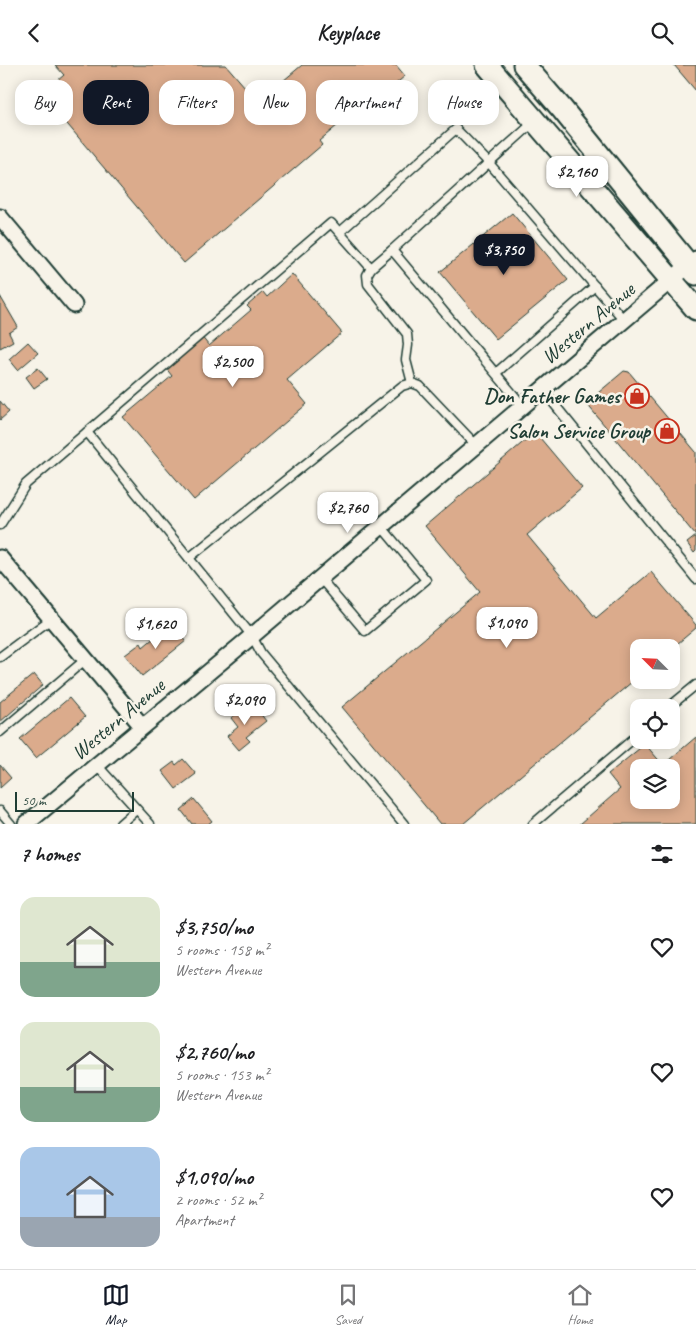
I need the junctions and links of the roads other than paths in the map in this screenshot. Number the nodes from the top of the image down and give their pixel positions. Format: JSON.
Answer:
{"nodes":[{"id":1,"x":487,"y":65,"type":"edge"},
{"id":2,"x":524,"y":65,"type":"edge"},
{"id":3,"x":535,"y":122,"type":"junction"},
{"id":4,"x":489,"y":163,"type":"junction"},
{"id":5,"x":0,"y":217,"type":"edge"},
{"id":6,"x":340,"y":233,"type":"junction"},
{"id":7,"x":392,"y":249,"type":"junction"},
{"id":8,"x":694,"y":266,"type":"edge"},
{"id":9,"x":371,"y":268,"type":"junction"},
{"id":10,"x":672,"y":280,"type":"junction"},
{"id":11,"x":595,"y":286,"type":"junction"},
{"id":12,"x":74,"y":305,"type":"dead end"},
{"id":13,"x":696,"y":309,"type":"edge"},
{"id":14,"x":624,"y":320,"type":"junction"},
{"id":15,"x":496,"y":373,"type":"junction"},
{"id":16,"x":412,"y":383,"type":"junction"},
{"id":17,"x":542,"y":389,"type":"junction"},
{"id":18,"x":523,"y":406,"type":"junction"},
{"id":19,"x":87,"y":432,"type":"junction"},
{"id":20,"x":476,"y":445,"type":"junction"},
{"id":21,"x":0,"y":525,"type":"edge"},
{"id":22,"x":380,"y":526,"type":"junction"},
{"id":23,"x":0,"y":558,"type":"edge"},
{"id":24,"x":189,"y":558,"type":"junction"},
{"id":25,"x":320,"y":578,"type":"junction"},
{"id":26,"x":696,"y":579,"type":"edge"},
{"id":27,"x":52,"y":619,"type":"junction"},
{"id":28,"x":252,"y":636,"type":"junction"},
{"id":29,"x":0,"y":657,"type":"edge"},
{"id":30,"x":86,"y":659,"type":"junction"},
{"id":31,"x":696,"y":685,"type":"edge"},
{"id":32,"x":679,"y":699,"type":"edge"},
{"id":33,"x":142,"y":726,"type":"junction"},
{"id":34,"x":0,"y":732,"type":"edge"},
{"id":35,"x":630,"y":742,"type":"edge"},
{"id":36,"x":97,"y":765,"type":"junction"},
{"id":37,"x":136,"y":810,"type":"junction"},
{"id":38,"x":0,"y":811,"type":"edge"},
{"id":39,"x":11,"y":824,"type":"edge"},
{"id":40,"x":26,"y":824,"type":"edge"},
{"id":41,"x":120,"y":824,"type":"edge"},
{"id":42,"x":150,"y":824,"type":"edge"},
{"id":43,"x":404,"y":824,"type":"edge"},
{"id":44,"x":533,"y":824,"type":"edge"}],
"edges":[{"from":1,"to":3,"type":"main road"},
{"from":2,"to":8,"type":"main road"},
{"from":3,"to":4,"type":"lane"},
{"from":3,"to":10,"type":"main road"},
{"from":4,"to":6,"type":"lane"},
{"from":4,"to":7,"type":"lane"},
{"from":4,"to":11,"type":"lane"},
{"from":5,"to":12,"type":"street"},
{"from":6,"to":9,"type":"lane"},
{"from":6,"to":19,"type":"lane"},
{"from":7,"to":9,"type":"lane"},
{"from":7,"to":15,"type":"lane"},
{"from":8,"to":10,"type":"street","name":"Western Avenue"},
{"from":9,"to":16,"type":"lane"},
{"from":10,"to":13,"type":"main road"},
{"from":10,"to":14,"type":"street","name":"Western Avenue"},
{"from":11,"to":14,"type":"lane"},
{"from":11,"to":15,"type":"lane"},
{"from":14,"to":17,"type":"street","name":"Western Avenue"},
{"from":15,"to":18,"type":"lane"},
{"from":16,"to":20,"type":"lane"},
{"from":16,"to":24,"type":"lane"},
{"from":17,"to":18,"type":"street","name":"Western Avenue"},
{"from":17,"to":26,"type":"lane"},
{"from":18,"to":20,"type":"street","name":"Western Avenue"},
{"from":19,"to":21,"type":"lane"},
{"from":19,"to":24,"type":"lane"},
{"from":20,"to":22,"type":"street","name":"Western Avenue"},
{"from":22,"to":25,"type":"street","name":"Western Avenue"},
{"from":22,"to":25,"type":"lane"},
{"from":23,"to":27,"type":"street"},
{"from":24,"to":28,"type":"lane"},
{"from":25,"to":28,"type":"street","name":"Western Avenue"},
{"from":27,"to":29,"type":"lane"},
{"from":27,"to":30,"type":"street"},
{"from":28,"to":33,"type":"street","name":"Western Avenue"},
{"from":28,"to":43,"type":"lane"},
{"from":30,"to":33,"type":"street"},
{"from":30,"to":34,"type":"lane"},
{"from":31,"to":32,"type":"lane"},
{"from":33,"to":36,"type":"street","name":"Western Avenue"},
{"from":35,"to":44,"type":"lane"},
{"from":36,"to":37,"type":"lane"},
{"from":36,"to":40,"type":"street","name":"Western Avenue"},
{"from":37,"to":41,"type":"lane"},
{"from":37,"to":42,"type":"lane"},
{"from":38,"to":39,"type":"lane"}]}
